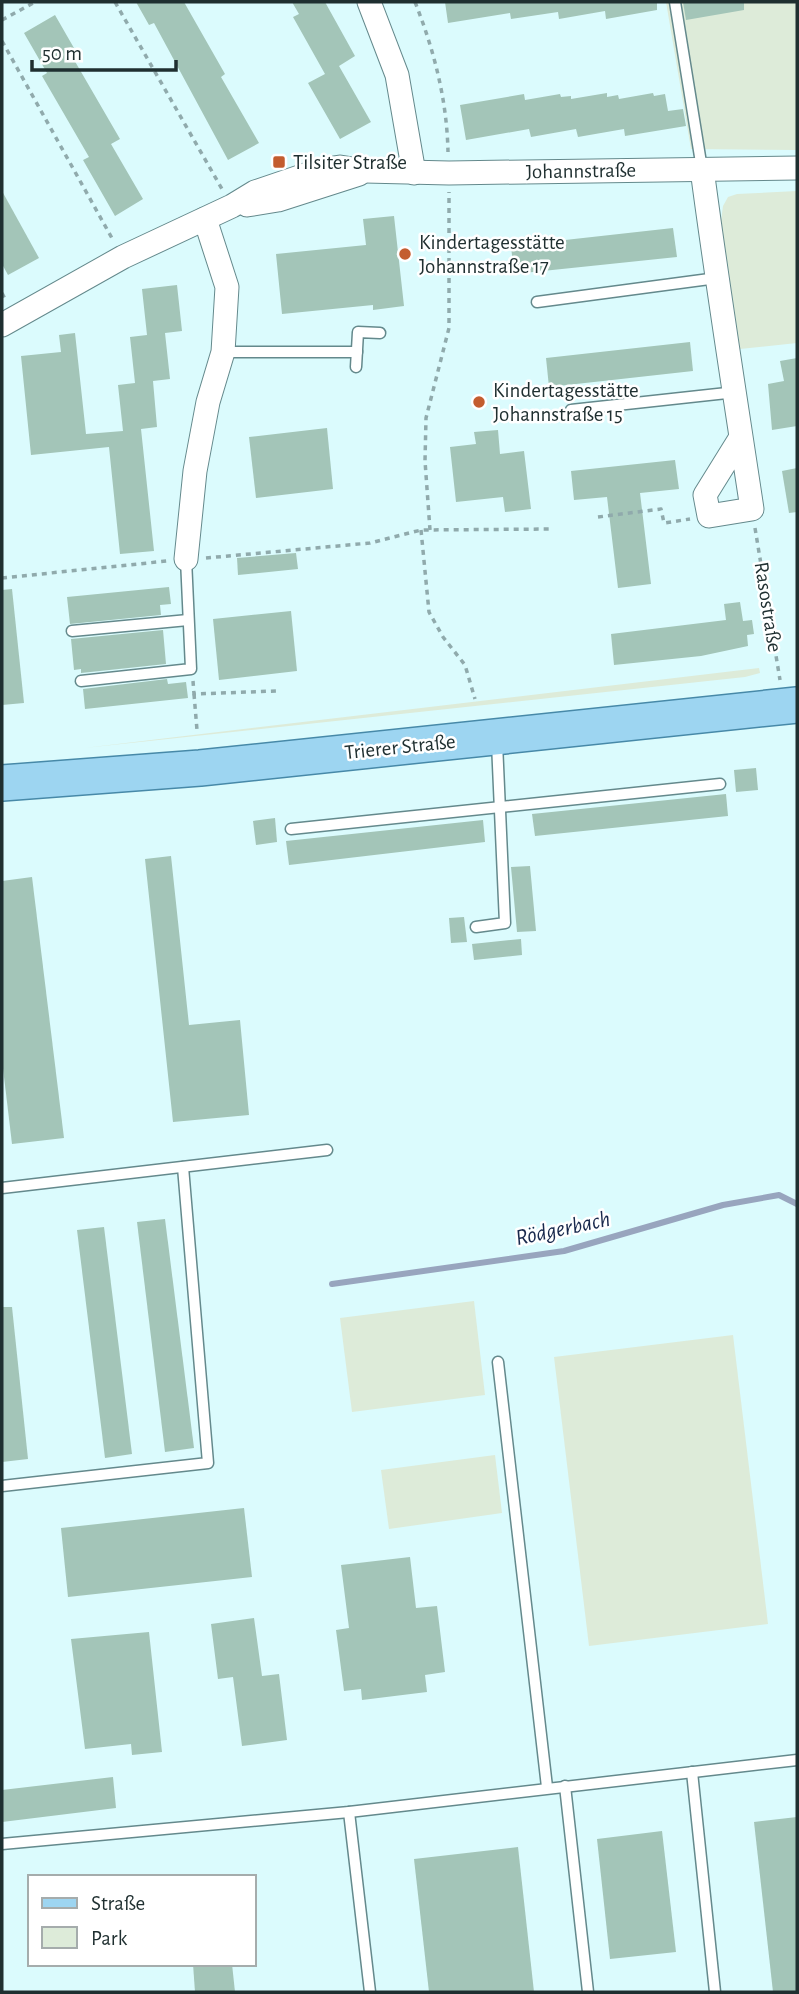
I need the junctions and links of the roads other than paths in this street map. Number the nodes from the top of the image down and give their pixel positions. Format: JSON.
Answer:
{"nodes":[{"id":1,"x":369,"y":2,"type":"edge"},
{"id":2,"x":675,"y":2,"type":"edge"},
{"id":3,"x":797,"y":168,"type":"edge"},
{"id":4,"x":702,"y":169,"type":"junction"},
{"id":5,"x":414,"y":173,"type":"junction"},
{"id":6,"x":205,"y":219,"type":"junction"},
{"id":7,"x":717,"y":278,"type":"junction"},
{"id":8,"x":537,"y":302,"type":"dead end"},
{"id":9,"x":2,"y":325,"type":"edge"},
{"id":10,"x":380,"y":333,"type":"dead end"},
{"id":11,"x":223,"y":352,"type":"junction"},
{"id":12,"x":357,"y":352,"type":"junction"},
{"id":13,"x":356,"y":367,"type":"dead end"},
{"id":14,"x":736,"y":392,"type":"junction"},
{"id":15,"x":571,"y":410,"type":"dead end"},
{"id":16,"x":741,"y":436,"type":"junction"},
{"id":17,"x":186,"y":559,"type":"joint"},
{"id":18,"x":187,"y":620,"type":"junction"},
{"id":19,"x":72,"y":631,"type":"dead end"},
{"id":20,"x":80,"y":681,"type":"dead end"},
{"id":21,"x":791,"y":705,"type":"edge"},
{"id":22,"x":497,"y":737,"type":"junction"},
{"id":23,"x":2,"y":783,"type":"edge"},
{"id":24,"x":720,"y":784,"type":"dead end"},
{"id":25,"x":500,"y":807,"type":"junction"},
{"id":26,"x":291,"y":829,"type":"dead end"},
{"id":27,"x":476,"y":927,"type":"dead end"},
{"id":28,"x":327,"y":1150,"type":"dead end"},
{"id":29,"x":183,"y":1167,"type":"junction"},
{"id":30,"x":2,"y":1188,"type":"edge"},
{"id":31,"x":498,"y":1362,"type":"dead end"},
{"id":32,"x":2,"y":1486,"type":"edge"},
{"id":33,"x":797,"y":1760,"type":"edge"},
{"id":34,"x":692,"y":1772,"type":"junction"},
{"id":35,"x":565,"y":1786,"type":"junction"},
{"id":36,"x":547,"y":1787,"type":"junction"},
{"id":37,"x":349,"y":1812,"type":"junction"},
{"id":38,"x":2,"y":1844,"type":"edge"},
{"id":39,"x":370,"y":1992,"type":"edge"},
{"id":40,"x":588,"y":1992,"type":"edge"},
{"id":41,"x":715,"y":1992,"type":"edge"}],
"edges":[{"from":1,"to":5,"type":"street"},
{"from":2,"to":4,"type":"lane"},
{"from":3,"to":4,"type":"street","name":"Johannstraße"},
{"from":4,"to":5,"type":"street","name":"Johannstraße"},
{"from":4,"to":7,"type":"street"},
{"from":5,"to":6,"type":"street","name":"Johannstraße"},
{"from":6,"to":9,"type":"street","name":"Johannstraße"},
{"from":6,"to":11,"type":"street"},
{"from":7,"to":8,"type":"lane"},
{"from":7,"to":14,"type":"street"},
{"from":10,"to":12,"type":"lane"},
{"from":11,"to":12,"type":"lane"},
{"from":11,"to":17,"type":"street"},
{"from":12,"to":13,"type":"lane"},
{"from":14,"to":15,"type":"lane"},
{"from":14,"to":16,"type":"street"},
{"from":16,"to":16,"type":"street"},
{"from":17,"to":18,"type":"lane"},
{"from":18,"to":19,"type":"lane"},
{"from":18,"to":20,"type":"lane"},
{"from":21,"to":22,"type":"main road","name":"Trierer Straße"},
{"from":22,"to":23,"type":"main road","name":"Trierer Straße"},
{"from":22,"to":25,"type":"lane"},
{"from":24,"to":25,"type":"lane"},
{"from":25,"to":26,"type":"lane"},
{"from":25,"to":27,"type":"lane"},
{"from":28,"to":29,"type":"lane"},
{"from":29,"to":30,"type":"lane"},
{"from":29,"to":32,"type":"lane"},
{"from":31,"to":36,"type":"lane"},
{"from":33,"to":34,"type":"lane"},
{"from":34,"to":35,"type":"lane"},
{"from":34,"to":41,"type":"lane"},
{"from":35,"to":36,"type":"lane"},
{"from":35,"to":40,"type":"lane"},
{"from":36,"to":37,"type":"lane"},
{"from":37,"to":38,"type":"lane"},
{"from":37,"to":39,"type":"lane"}]}
